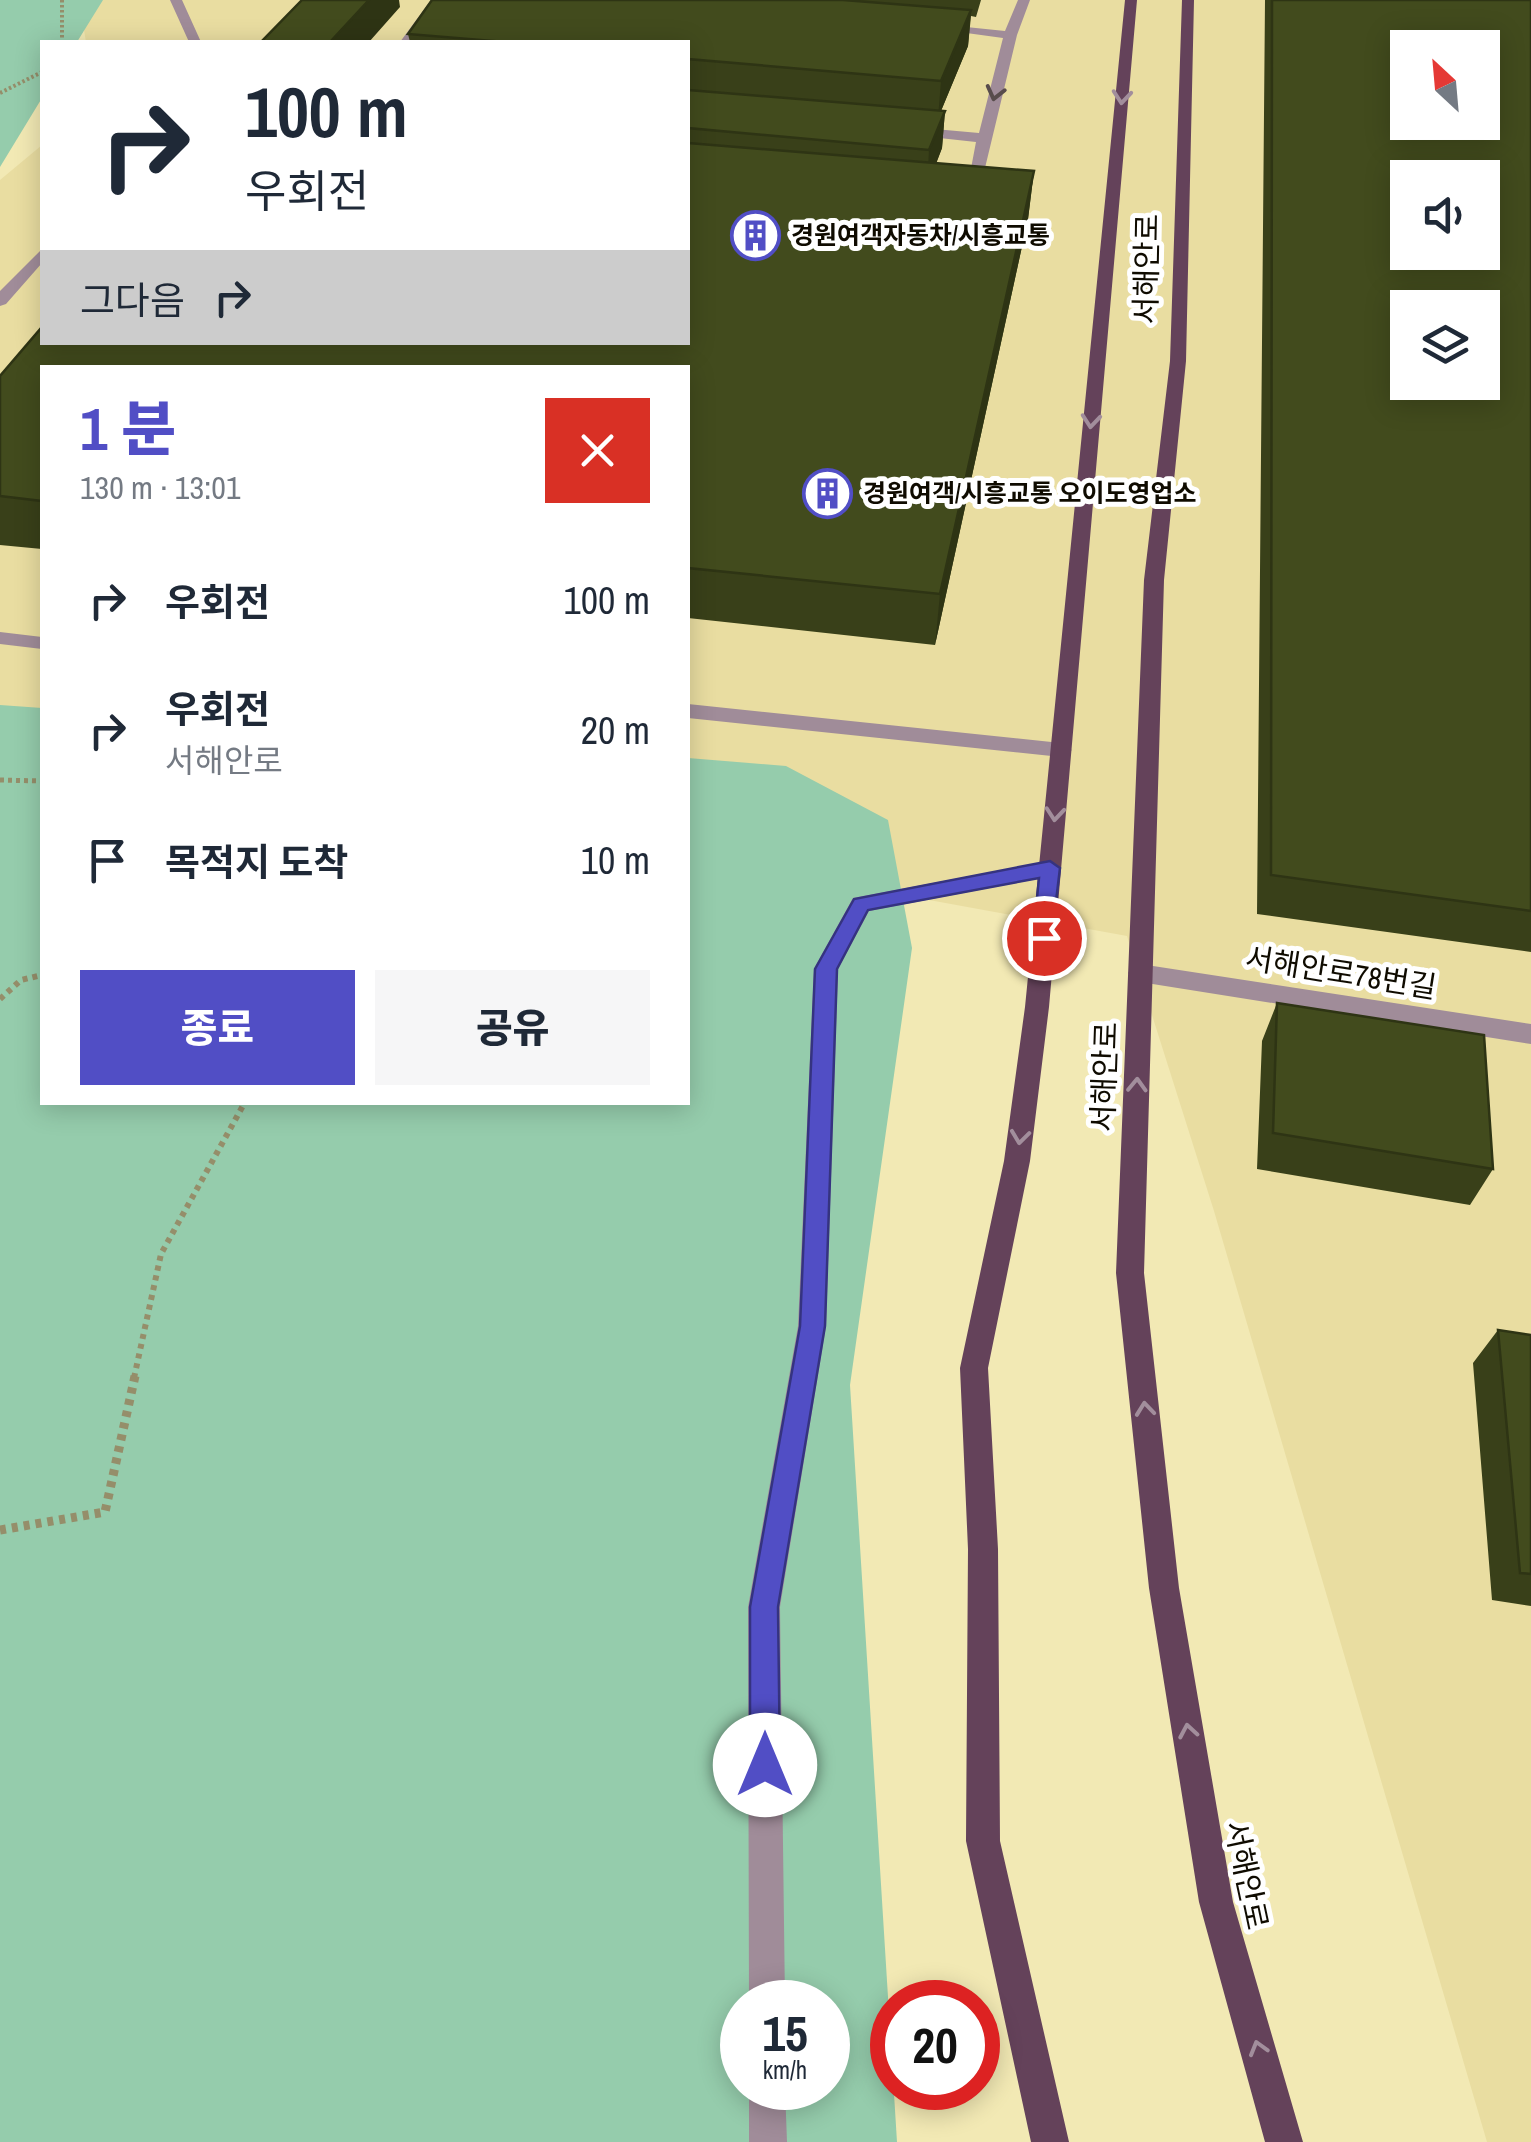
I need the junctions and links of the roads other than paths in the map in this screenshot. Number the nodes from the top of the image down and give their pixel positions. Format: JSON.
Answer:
{"nodes":[{"id":1,"x":176,"y":0,"type":"edge"},
{"id":2,"x":438,"y":0,"type":"edge"},
{"id":3,"x":1024,"y":0,"type":"edge"},
{"id":4,"x":1131,"y":0,"type":"edge"},
{"id":5,"x":1188,"y":0,"type":"edge"},
{"id":6,"x":913,"y":26,"type":"edge"},
{"id":7,"x":1010,"y":35,"type":"junction"},
{"id":8,"x":194,"y":40,"type":"edge"},
{"id":9,"x":408,"y":40,"type":"edge"},
{"id":10,"x":905,"y":131,"type":"edge"},
{"id":11,"x":984,"y":138,"type":"junction"},
{"id":12,"x":955,"y":202,"type":"edge"},
{"id":13,"x":40,"y":256,"type":"edge"},
{"id":14,"x":0,"y":301,"type":"edge"},
{"id":15,"x":0,"y":638,"type":"edge"},
{"id":16,"x":40,"y":642,"type":"edge"},
{"id":17,"x":690,"y":711,"type":"edge"},
{"id":18,"x":1060,"y":750,"type":"junction"},
{"id":19,"x":1050,"y":868,"type":"junction"},
{"id":20,"x":1140,"y":973,"type":"junction"},
{"id":21,"x":1531,"y":1034,"type":"edge"},
{"id":22,"x":767,"y":1980,"type":"edge"},
{"id":23,"x":767,"y":2110,"type":"edge"},
{"id":24,"x":768,"y":2142,"type":"edge"},
{"id":25,"x":1050,"y":2142,"type":"edge"},
{"id":26,"x":1284,"y":2142,"type":"edge"}],
"edges":[{"from":1,"to":8,"type":"street"},
{"from":2,"to":9,"type":"street"},
{"from":3,"to":7,"type":"street"},
{"from":4,"to":18,"type":"main road","name":"서해안로","one_way":true},
{"from":5,"to":20,"type":"main road","name":"서해안로"},
{"from":6,"to":7,"type":"street"},
{"from":7,"to":11,"type":"street","one_way":true},
{"from":10,"to":11,"type":"street"},
{"from":11,"to":12,"type":"street"},
{"from":13,"to":14,"type":"street"},
{"from":15,"to":16,"type":"street"},
{"from":17,"to":18,"type":"street"},
{"from":18,"to":19,"type":"main road","name":"서해안로","one_way":true},
{"from":19,"to":22,"type":"street"},
{"from":19,"to":25,"type":"main road","name":"서해안로","one_way":true},
{"from":20,"to":21,"type":"street","name":"서해안로78번길"},
{"from":26,"to":20,"type":"main road","name":"서해안로","one_way":true},
{"from":23,"to":24,"type":"street"}]}
